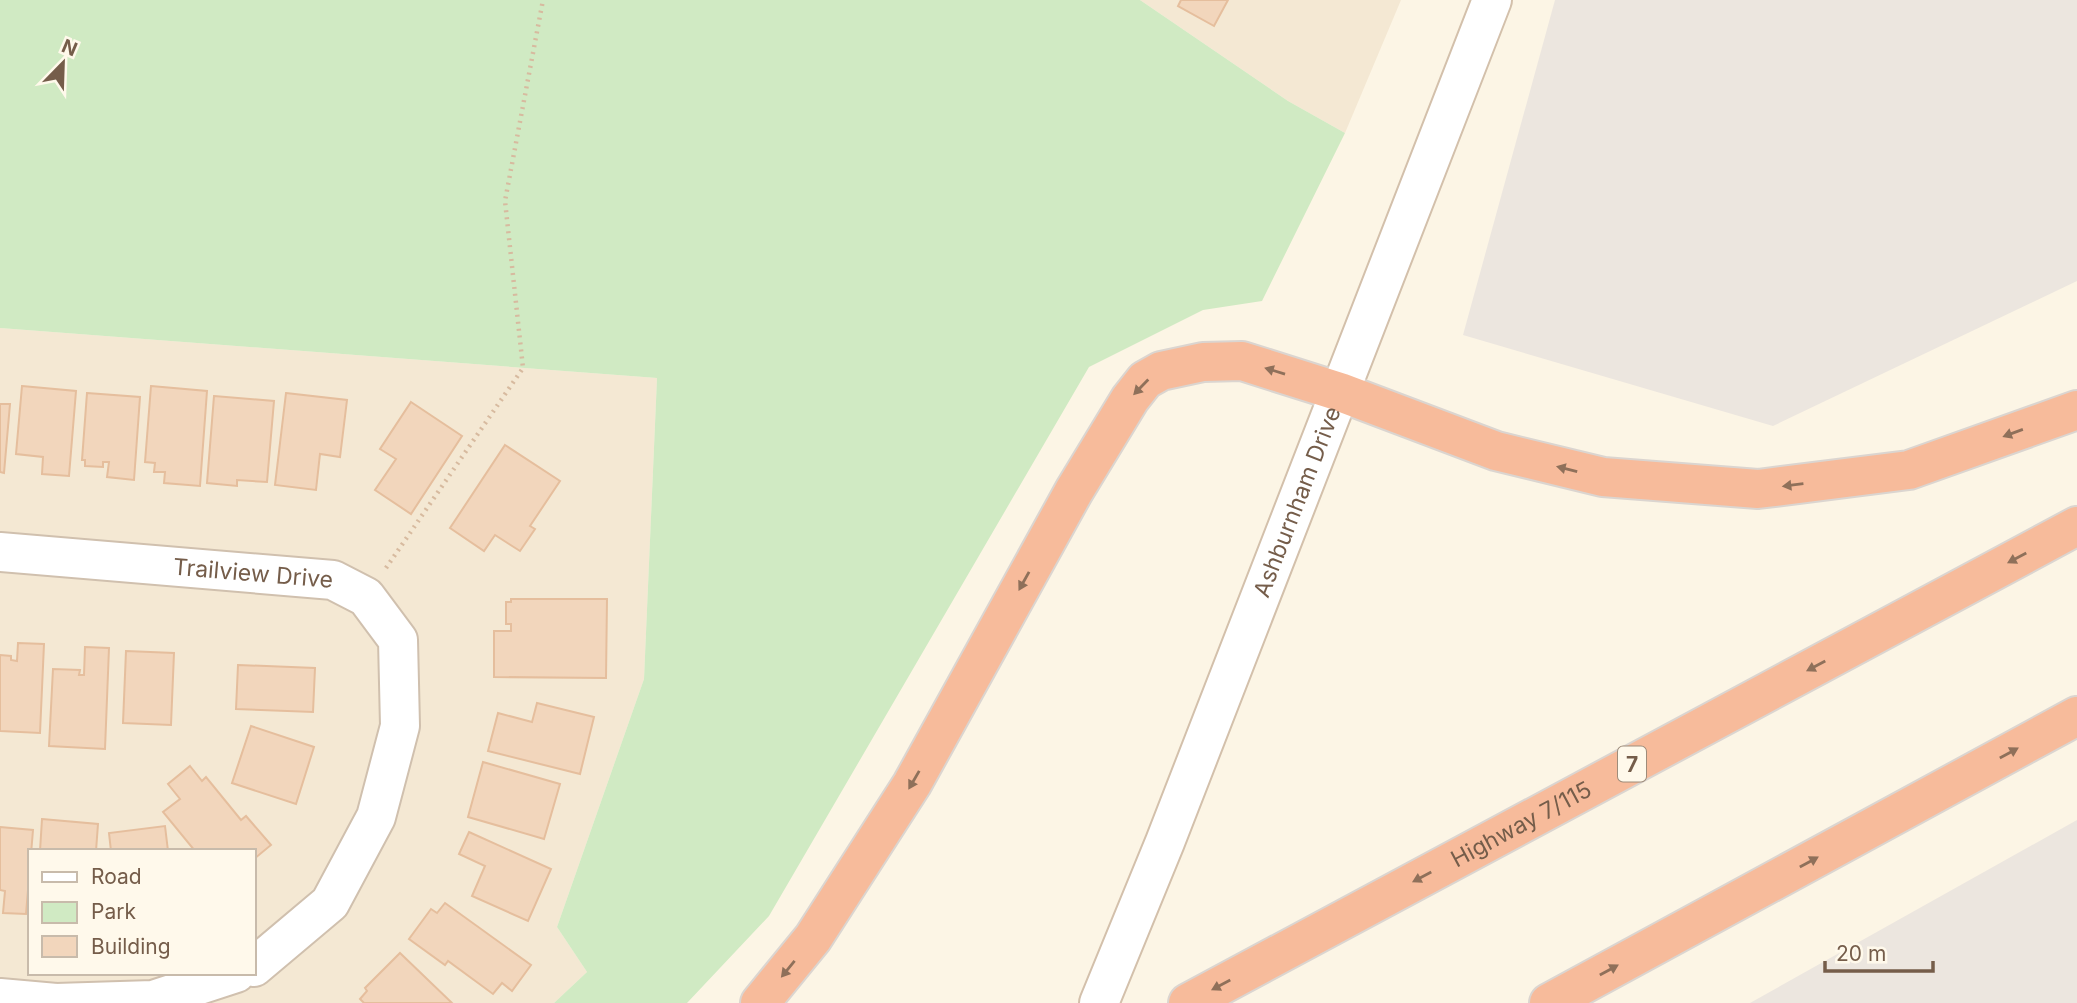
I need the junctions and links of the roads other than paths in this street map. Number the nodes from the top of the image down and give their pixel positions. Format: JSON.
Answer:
{"nodes":[{"id":1,"x":1492,"y":0,"type":"edge"},
{"id":2,"x":1340,"y":392,"type":"junction"},
{"id":3,"x":2077,"y":410,"type":"edge"},
{"id":4,"x":2077,"y":526,"type":"edge"},
{"id":5,"x":0,"y":552,"type":"edge"},
{"id":6,"x":2077,"y":716,"type":"edge"},
{"id":7,"x":256,"y":965,"type":"edge"},
{"id":8,"x":230,"y":975,"type":"edge"},
{"id":9,"x":0,"y":998,"type":"edge"},
{"id":10,"x":760,"y":1003,"type":"edge"},
{"id":11,"x":1099,"y":1003,"type":"edge"},
{"id":12,"x":1188,"y":1003,"type":"edge"},
{"id":13,"x":1549,"y":1003,"type":"edge"}],
"edges":[{"from":1,"to":2,"type":"main road","name":"Ashburnham Drive"},
{"from":3,"to":2,"type":"highway","one_way":true},
{"from":2,"to":10,"type":"highway","one_way":true},
{"from":2,"to":11,"type":"main road","name":"Ashburnham Drive"},
{"from":4,"to":12,"type":"highway","name":"Highway 7/115","number":"7","one_way":true},
{"from":5,"to":7,"type":"main road","name":"Trailview Drive"},
{"from":13,"to":6,"type":"highway","one_way":true},
{"from":8,"to":9,"type":"main road"}]}
